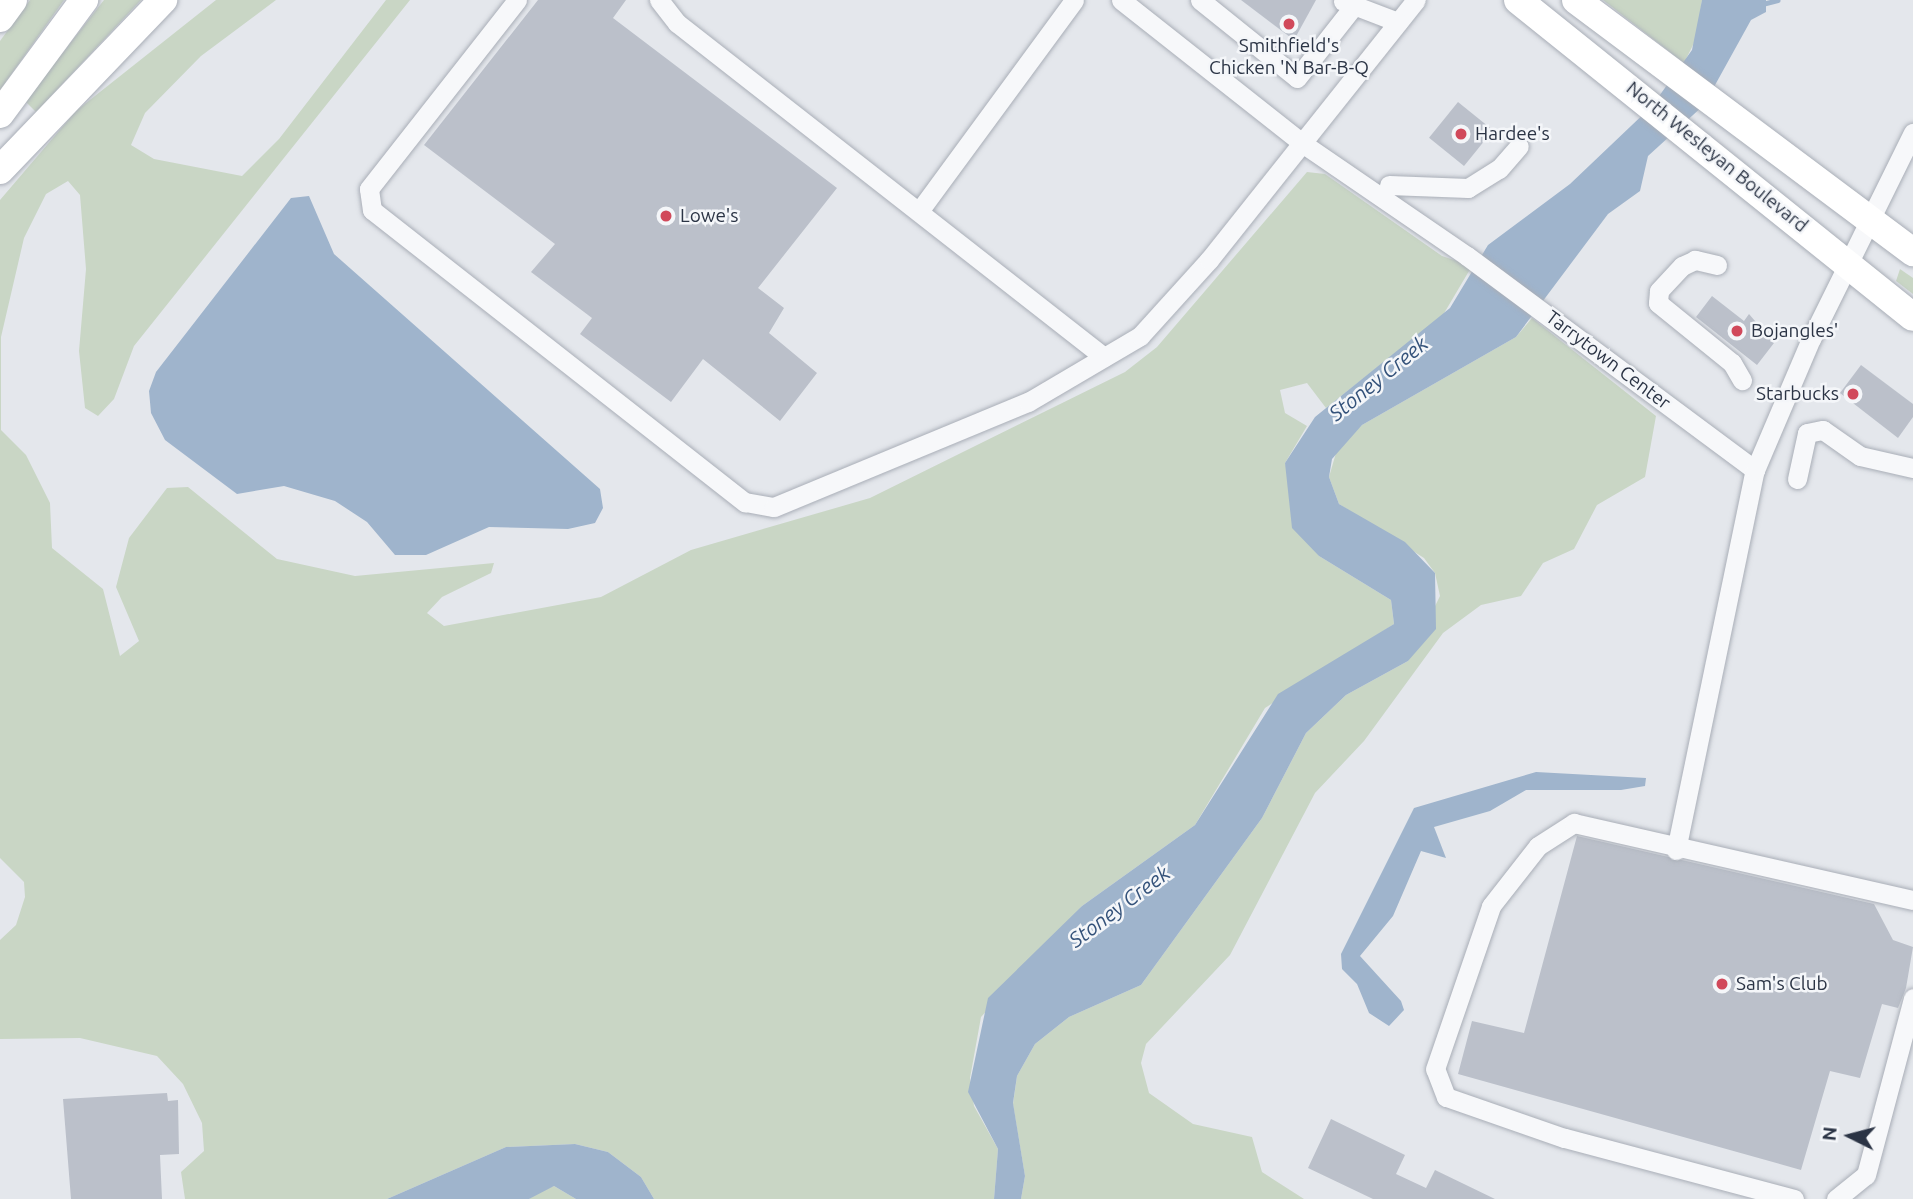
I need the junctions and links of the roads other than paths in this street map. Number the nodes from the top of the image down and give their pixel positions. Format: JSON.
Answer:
{"nodes":[{"id":1,"x":13,"y":0,"type":"edge"},
{"id":2,"x":84,"y":0,"type":"edge"},
{"id":3,"x":163,"y":0,"type":"edge"},
{"id":4,"x":517,"y":0,"type":"edge"},
{"id":5,"x":659,"y":0,"type":"edge"},
{"id":6,"x":1074,"y":0,"type":"edge"},
{"id":7,"x":1121,"y":0,"type":"edge"},
{"id":8,"x":1416,"y":0,"type":"edge"},
{"id":9,"x":1518,"y":0,"type":"edge"},
{"id":10,"x":1576,"y":0,"type":"edge"},
{"id":11,"x":1347,"y":4,"type":"edge"},
{"id":12,"x":1203,"y":5,"type":"edge"},
{"id":13,"x":0,"y":18,"type":"edge"},
{"id":14,"x":1398,"y":22,"type":"junction"},
{"id":15,"x":0,"y":114,"type":"edge"},
{"id":16,"x":1913,"y":133,"type":"edge"},
{"id":17,"x":1302,"y":143,"type":"junction"},
{"id":18,"x":1519,"y":146,"type":"dead end"},
{"id":19,"x":0,"y":170,"type":"edge"},
{"id":20,"x":1384,"y":192,"type":"junction"},
{"id":21,"x":920,"y":210,"type":"junction"},
{"id":22,"x":1871,"y":220,"type":"junction"},
{"id":23,"x":1913,"y":252,"type":"edge"},
{"id":24,"x":1717,"y":265,"type":"dead end"},
{"id":25,"x":1850,"y":267,"type":"junction"},
{"id":26,"x":1913,"y":317,"type":"edge"},
{"id":27,"x":1104,"y":357,"type":"junction"},
{"id":28,"x":1742,"y":380,"type":"dead end"},
{"id":29,"x":1913,"y":468,"type":"edge"},
{"id":30,"x":1755,"y":470,"type":"junction"},
{"id":31,"x":1797,"y":479,"type":"dead end"},
{"id":32,"x":1675,"y":850,"type":"junction"},
{"id":33,"x":1913,"y":900,"type":"edge"},
{"id":34,"x":1913,"y":998,"type":"edge"},
{"id":35,"x":1794,"y":1199,"type":"edge"},
{"id":36,"x":1836,"y":1199,"type":"edge"}],
"edges":[{"from":1,"to":13,"type":"highway"},
{"from":2,"to":15,"type":"highway"},
{"from":3,"to":19,"type":"highway"},
{"from":4,"to":27,"type":"street"},
{"from":5,"to":21,"type":"street"},
{"from":6,"to":21,"type":"street"},
{"from":7,"to":17,"type":"street","name":"Tarrytown Center"},
{"from":8,"to":14,"type":"street"},
{"from":9,"to":25,"type":"highway","name":"North Wesleyan Boulevard"},
{"from":10,"to":22,"type":"highway","name":"North Wesleyan Boulevard"},
{"from":11,"to":12,"type":"street"},
{"from":11,"to":14,"type":"street"},
{"from":14,"to":17,"type":"street"},
{"from":16,"to":22,"type":"street"},
{"from":17,"to":20,"type":"street","name":"Tarrytown Center"},
{"from":17,"to":27,"type":"street"},
{"from":18,"to":20,"type":"street"},
{"from":20,"to":30,"type":"street","name":"Tarrytown Center"},
{"from":21,"to":27,"type":"street"},
{"from":22,"to":23,"type":"highway","name":"North Wesleyan Boulevard"},
{"from":22,"to":25,"type":"street"},
{"from":24,"to":28,"type":"street"},
{"from":25,"to":26,"type":"highway","name":"North Wesleyan Boulevard"},
{"from":25,"to":30,"type":"street"},
{"from":29,"to":31,"type":"street"},
{"from":30,"to":32,"type":"street"},
{"from":32,"to":33,"type":"street"},
{"from":32,"to":35,"type":"street"},
{"from":34,"to":36,"type":"street"}]}
